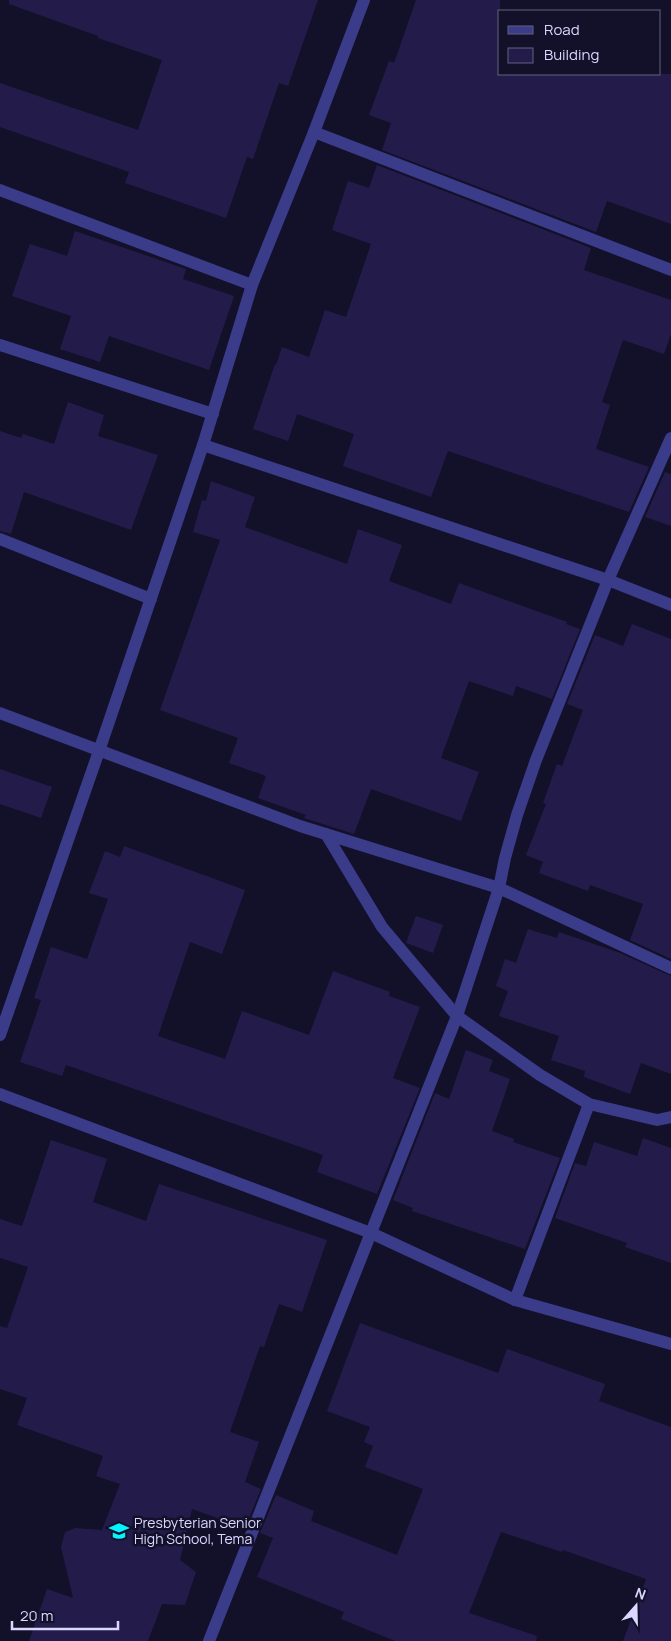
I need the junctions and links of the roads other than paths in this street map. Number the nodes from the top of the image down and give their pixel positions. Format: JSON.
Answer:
{"nodes":[{"id":1,"x":364,"y":0,"type":"edge"},
{"id":2,"x":314,"y":132,"type":"junction"},
{"id":3,"x":0,"y":190,"type":"edge"},
{"id":4,"x":671,"y":270,"type":"edge"},
{"id":5,"x":252,"y":284,"type":"junction"},
{"id":6,"x":0,"y":346,"type":"edge"},
{"id":7,"x":213,"y":414,"type":"junction"},
{"id":8,"x":671,"y":438,"type":"edge"},
{"id":9,"x":203,"y":445,"type":"junction"},
{"id":10,"x":667,"y":460,"type":"edge"},
{"id":11,"x":0,"y":539,"type":"edge"},
{"id":12,"x":608,"y":580,"type":"junction"},
{"id":13,"x":151,"y":600,"type":"junction"},
{"id":14,"x":671,"y":605,"type":"edge"},
{"id":15,"x":0,"y":713,"type":"edge"},
{"id":16,"x":99,"y":751,"type":"junction"},
{"id":17,"x":326,"y":834,"type":"junction"},
{"id":18,"x":499,"y":888,"type":"junction"},
{"id":19,"x":671,"y":968,"type":"edge"},
{"id":20,"x":457,"y":1016,"type":"junction"},
{"id":21,"x":0,"y":1035,"type":"edge"},
{"id":22,"x":0,"y":1094,"type":"edge"},
{"id":23,"x":589,"y":1104,"type":"junction"},
{"id":24,"x":671,"y":1116,"type":"edge"},
{"id":25,"x":371,"y":1234,"type":"junction"},
{"id":26,"x":515,"y":1300,"type":"junction"},
{"id":27,"x":671,"y":1344,"type":"edge"},
{"id":28,"x":209,"y":1641,"type":"edge"}],
"edges":[{"from":1,"to":2,"type":"street"},
{"from":2,"to":4,"type":"street"},
{"from":2,"to":5,"type":"street"},
{"from":3,"to":5,"type":"street"},
{"from":5,"to":7,"type":"street"},
{"from":6,"to":7,"type":"street"},
{"from":7,"to":9,"type":"street"},
{"from":8,"to":10,"type":"street"},
{"from":9,"to":12,"type":"street"},
{"from":9,"to":13,"type":"street"},
{"from":10,"to":12,"type":"street"},
{"from":11,"to":13,"type":"street"},
{"from":12,"to":14,"type":"street"},
{"from":12,"to":18,"type":"street"},
{"from":13,"to":16,"type":"street"},
{"from":15,"to":16,"type":"street"},
{"from":16,"to":17,"type":"street"},
{"from":16,"to":21,"type":"street"},
{"from":17,"to":18,"type":"street"},
{"from":17,"to":20,"type":"street"},
{"from":18,"to":19,"type":"street"},
{"from":18,"to":20,"type":"street"},
{"from":20,"to":23,"type":"street"},
{"from":20,"to":25,"type":"street"},
{"from":22,"to":25,"type":"street"},
{"from":23,"to":24,"type":"street"},
{"from":23,"to":26,"type":"street"},
{"from":25,"to":26,"type":"street"},
{"from":25,"to":28,"type":"street"},
{"from":26,"to":27,"type":"street"}]}
